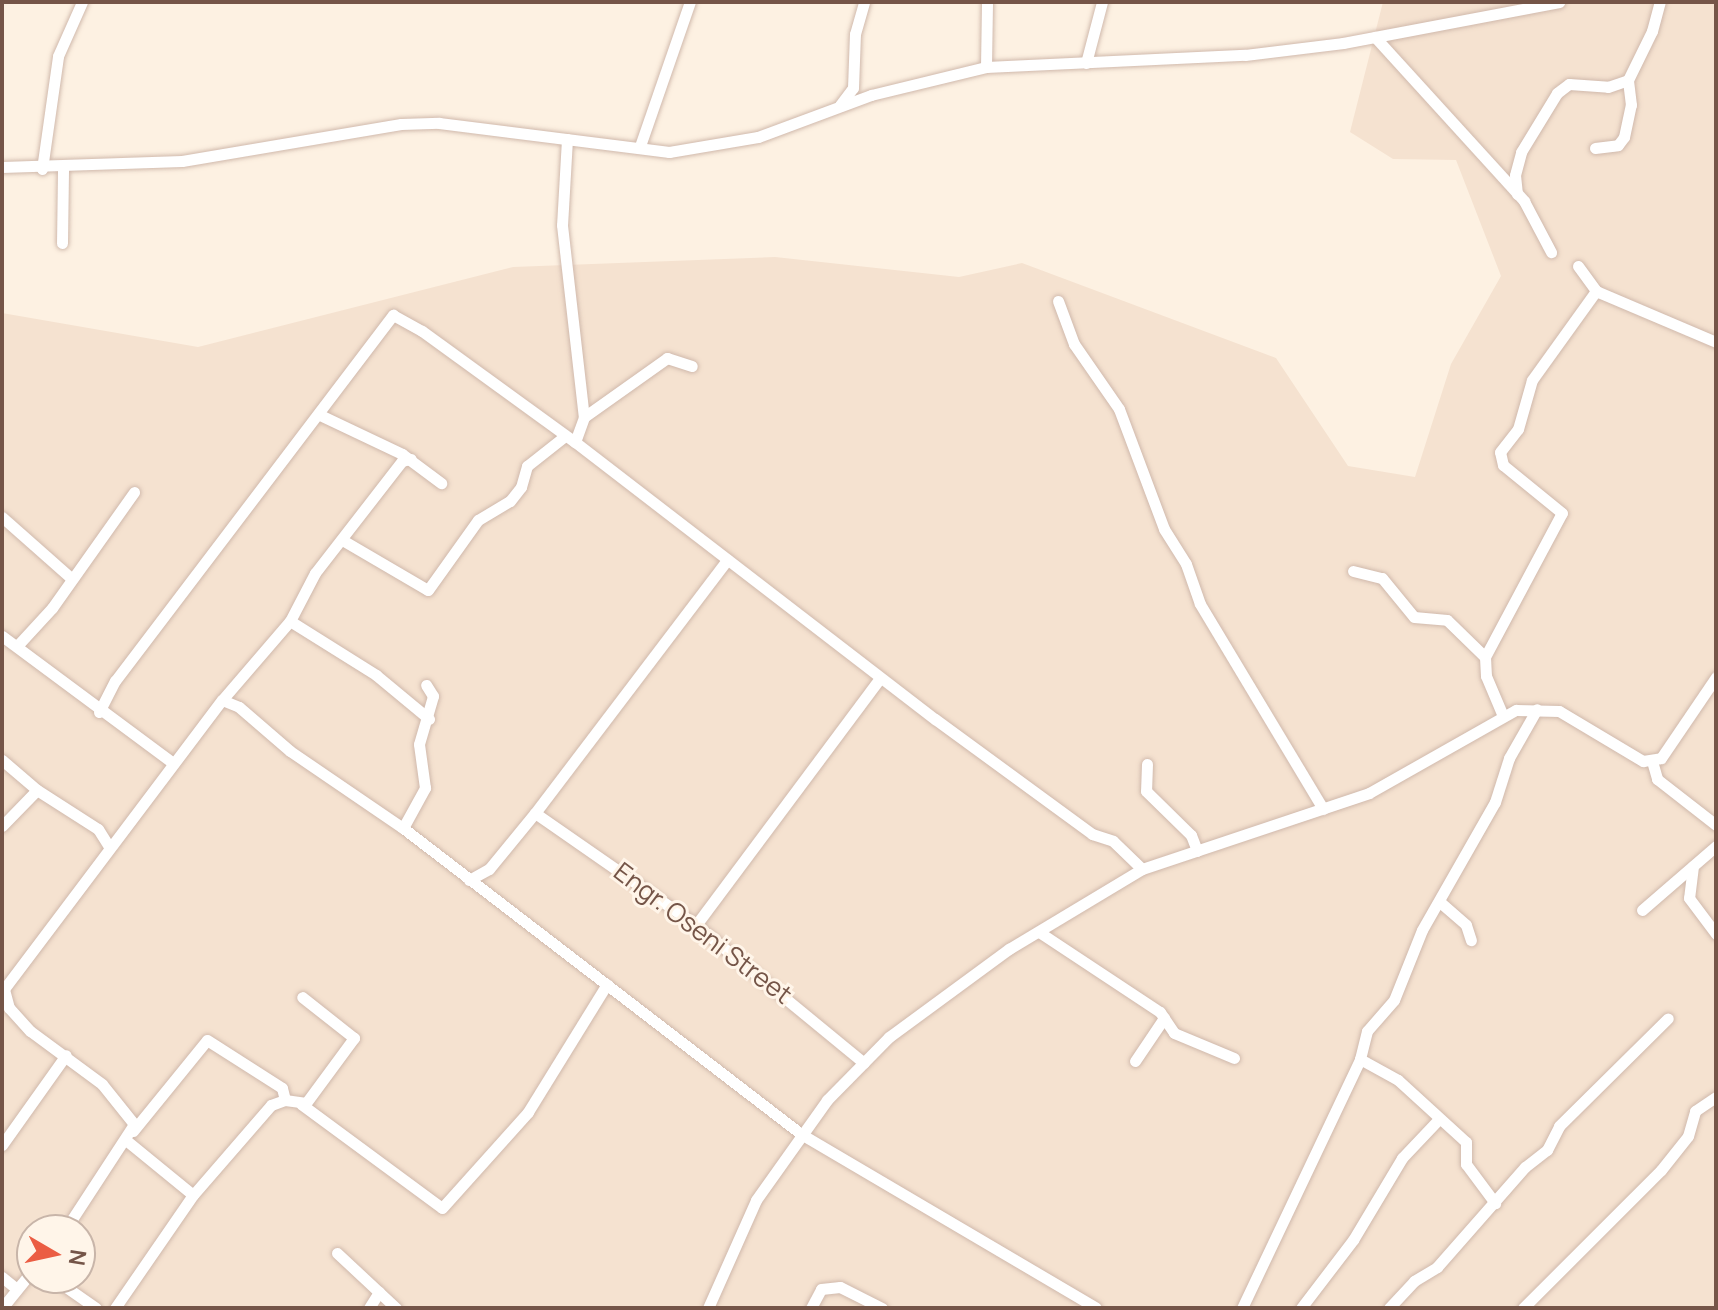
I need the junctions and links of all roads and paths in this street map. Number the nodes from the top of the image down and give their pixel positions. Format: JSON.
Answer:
{"nodes":[{"id":1,"x":82,"y":2,"type":"edge"},
{"id":2,"x":690,"y":2,"type":"edge"},
{"id":3,"x":864,"y":2,"type":"edge"},
{"id":4,"x":987,"y":2,"type":"edge"},
{"id":5,"x":1102,"y":2,"type":"edge"},
{"id":6,"x":1559,"y":2,"type":"edge"},
{"id":7,"x":1660,"y":2,"type":"edge"},
{"id":8,"x":1375,"y":37,"type":"junction"},
{"id":9,"x":1086,"y":63,"type":"junction"},
{"id":10,"x":986,"y":67,"type":"junction"},
{"id":11,"x":1628,"y":80,"type":"junction"},
{"id":12,"x":840,"y":105,"type":"junction"},
{"id":13,"x":567,"y":139,"type":"junction"},
{"id":14,"x":640,"y":146,"type":"junction"},
{"id":15,"x":1595,"y":148,"type":"dead end"},
{"id":16,"x":2,"y":167,"type":"edge"},
{"id":17,"x":63,"y":168,"type":"junction"},
{"id":18,"x":42,"y":169,"type":"junction"},
{"id":19,"x":1517,"y":194,"type":"junction"},
{"id":20,"x":62,"y":243,"type":"dead end"},
{"id":21,"x":1551,"y":252,"type":"dead end"},
{"id":22,"x":1578,"y":266,"type":"dead end"},
{"id":23,"x":1596,"y":291,"type":"junction"},
{"id":24,"x":1058,"y":301,"type":"dead end"},
{"id":25,"x":1716,"y":342,"type":"edge"},
{"id":26,"x":692,"y":366,"type":"dead end"},
{"id":27,"x":320,"y":415,"type":"junction"},
{"id":28,"x":584,"y":417,"type":"junction"},
{"id":29,"x":570,"y":439,"type":"junction"},
{"id":30,"x":411,"y":459,"type":"junction"},
{"id":31,"x":441,"y":483,"type":"dead end"},
{"id":32,"x":134,"y":492,"type":"dead end"},
{"id":33,"x":2,"y":517,"type":"edge"},
{"id":34,"x":344,"y":541,"type":"junction"},
{"id":35,"x":727,"y":560,"type":"junction"},
{"id":36,"x":1353,"y":571,"type":"dead end"},
{"id":37,"x":71,"y":578,"type":"junction"},
{"id":38,"x":290,"y":621,"type":"junction"},
{"id":39,"x":2,"y":636,"type":"edge"},
{"id":40,"x":17,"y":646,"type":"junction"},
{"id":41,"x":1485,"y":657,"type":"junction"},
{"id":42,"x":1716,"y":677,"type":"edge"},
{"id":43,"x":880,"y":678,"type":"junction"},
{"id":44,"x":426,"y":685,"type":"dead end"},
{"id":45,"x":222,"y":700,"type":"junction"},
{"id":46,"x":1537,"y":709,"type":"junction"},
{"id":47,"x":99,"y":712,"type":"junction"},
{"id":48,"x":1503,"y":716,"type":"junction"},
{"id":49,"x":429,"y":719,"type":"junction"},
{"id":50,"x":2,"y":760,"type":"edge"},
{"id":51,"x":1652,"y":761,"type":"junction"},
{"id":52,"x":173,"y":763,"type":"junction"},
{"id":53,"x":1147,"y":764,"type":"dead end"},
{"id":54,"x":37,"y":790,"type":"junction"},
{"id":55,"x":1323,"y":809,"type":"junction"},
{"id":56,"x":535,"y":813,"type":"junction"},
{"id":57,"x":1716,"y":825,"type":"edge"},
{"id":58,"x":2,"y":826,"type":"edge"},
{"id":59,"x":403,"y":828,"type":"junction"},
{"id":60,"x":1716,"y":846,"type":"edge"},
{"id":61,"x":110,"y":848,"type":"junction"},
{"id":62,"x":1197,"y":851,"type":"junction"},
{"id":63,"x":1693,"y":865,"type":"junction"},
{"id":64,"x":1142,"y":869,"type":"junction"},
{"id":65,"x":469,"y":880,"type":"junction"},
{"id":66,"x":1441,"y":903,"type":"junction"},
{"id":67,"x":1642,"y":910,"type":"dead end"},
{"id":68,"x":696,"y":925,"type":"junction"},
{"id":69,"x":1039,"y":932,"type":"junction"},
{"id":70,"x":1716,"y":934,"type":"edge"},
{"id":71,"x":1471,"y":940,"type":"dead end"},
{"id":72,"x":607,"y":984,"type":"junction"},
{"id":73,"x":3,"y":995,"type":"edge"},
{"id":74,"x":302,"y":997,"type":"dead end"},
{"id":75,"x":1164,"y":1018,"type":"junction"},
{"id":76,"x":1668,"y":1018,"type":"dead end"},
{"id":77,"x":66,"y":1055,"type":"junction"},
{"id":78,"x":1234,"y":1058,"type":"dead end"},
{"id":79,"x":1360,"y":1059,"type":"junction"},
{"id":80,"x":1135,"y":1061,"type":"dead end"},
{"id":81,"x":864,"y":1063,"type":"junction"},
{"id":82,"x":1716,"y":1097,"type":"edge"},
{"id":83,"x":285,"y":1100,"type":"junction"},
{"id":84,"x":301,"y":1104,"type":"junction"},
{"id":85,"x":1437,"y":1121,"type":"junction"},
{"id":86,"x":801,"y":1134,"type":"junction"},
{"id":87,"x":130,"y":1136,"type":"junction"},
{"id":88,"x":2,"y":1145,"type":"edge"},
{"id":89,"x":193,"y":1195,"type":"junction"},
{"id":90,"x":1495,"y":1203,"type":"junction"},
{"id":91,"x":76,"y":1214,"type":"edge"},
{"id":92,"x":337,"y":1253,"type":"dead end"},
{"id":93,"x":16,"y":1290,"type":"edge"},
{"id":94,"x":379,"y":1292,"type":"junction"},
{"id":95,"x":76,"y":1294,"type":"edge"},
{"id":96,"x":2,"y":1308,"type":"edge"},
{"id":97,"x":96,"y":1308,"type":"edge"},
{"id":98,"x":115,"y":1308,"type":"edge"},
{"id":99,"x":369,"y":1308,"type":"edge"},
{"id":100,"x":396,"y":1308,"type":"edge"},
{"id":101,"x":708,"y":1308,"type":"edge"},
{"id":102,"x":811,"y":1308,"type":"edge"},
{"id":103,"x":882,"y":1308,"type":"edge"},
{"id":104,"x":1096,"y":1308,"type":"edge"},
{"id":105,"x":1242,"y":1308,"type":"edge"},
{"id":106,"x":1301,"y":1308,"type":"edge"},
{"id":107,"x":1389,"y":1308,"type":"edge"},
{"id":108,"x":1523,"y":1308,"type":"edge"}],
"edges":[{"from":1,"to":18,"type":"street"},
{"from":2,"to":14,"type":"street"},
{"from":3,"to":12,"type":"street"},
{"from":4,"to":10,"type":"street"},
{"from":5,"to":9,"type":"street"},
{"from":6,"to":8,"type":"street"},
{"from":7,"to":11,"type":"street"},
{"from":8,"to":9,"type":"street"},
{"from":8,"to":19,"type":"street"},
{"from":9,"to":10,"type":"street"},
{"from":10,"to":12,"type":"street"},
{"from":11,"to":15,"type":"street"},
{"from":11,"to":19,"type":"street"},
{"from":12,"to":14,"type":"street"},
{"from":13,"to":14,"type":"street"},
{"from":13,"to":17,"type":"street"},
{"from":13,"to":28,"type":"street"},
{"from":16,"to":18,"type":"street"},
{"from":17,"to":18,"type":"street"},
{"from":17,"to":20,"type":"street"},
{"from":19,"to":21,"type":"street"},
{"from":22,"to":23,"type":"street"},
{"from":23,"to":25,"type":"street"},
{"from":23,"to":41,"type":"street"},
{"from":24,"to":55,"type":"street"},
{"from":26,"to":28,"type":"street"},
{"from":27,"to":29,"type":"street"},
{"from":27,"to":30,"type":"street"},
{"from":27,"to":47,"type":"street"},
{"from":28,"to":29,"type":"street"},
{"from":29,"to":34,"type":"street"},
{"from":29,"to":35,"type":"street"},
{"from":30,"to":31,"type":"street"},
{"from":30,"to":34,"type":"street"},
{"from":32,"to":37,"type":"street"},
{"from":33,"to":37,"type":"street"},
{"from":34,"to":38,"type":"street"},
{"from":35,"to":43,"type":"street"},
{"from":35,"to":56,"type":"street"},
{"from":36,"to":41,"type":"street"},
{"from":37,"to":40,"type":"street"},
{"from":38,"to":45,"type":"street"},
{"from":38,"to":49,"type":"street"},
{"from":39,"to":40,"type":"street"},
{"from":40,"to":47,"type":"street"},
{"from":41,"to":48,"type":"street"},
{"from":42,"to":51,"type":"street"},
{"from":43,"to":64,"type":"street"},
{"from":43,"to":68,"type":"street"},
{"from":44,"to":49,"type":"street"},
{"from":45,"to":52,"type":"street"},
{"from":45,"to":59,"type":"street"},
{"from":46,"to":48,"type":"street"},
{"from":46,"to":51,"type":"street"},
{"from":46,"to":66,"type":"street"},
{"from":47,"to":52,"type":"street"},
{"from":48,"to":55,"type":"street"},
{"from":49,"to":59,"type":"street"},
{"from":50,"to":54,"type":"street"},
{"from":51,"to":57,"type":"street"},
{"from":52,"to":61,"type":"street"},
{"from":53,"to":62,"type":"street"},
{"from":54,"to":58,"type":"street"},
{"from":54,"to":61,"type":"street"},
{"from":55,"to":62,"type":"street"},
{"from":56,"to":65,"type":"street"},
{"from":56,"to":68,"type":"street","name":"Engr. Oseni Street"},
{"from":59,"to":65,"type":"street"},
{"from":60,"to":63,"type":"street"},
{"from":61,"to":73,"type":"street"},
{"from":62,"to":64,"type":"street"},
{"from":63,"to":67,"type":"street"},
{"from":63,"to":70,"type":"street"},
{"from":64,"to":69,"type":"street"},
{"from":65,"to":72,"type":"street"},
{"from":66,"to":71,"type":"street"},
{"from":66,"to":79,"type":"street"},
{"from":68,"to":81,"type":"street","name":"Engr. Oseni Street"},
{"from":69,"to":75,"type":"street"},
{"from":69,"to":81,"type":"street"},
{"from":72,"to":84,"type":"street"},
{"from":72,"to":86,"type":"street"},
{"from":73,"to":77,"type":"street"},
{"from":74,"to":84,"type":"street"},
{"from":75,"to":78,"type":"street"},
{"from":75,"to":80,"type":"street"},
{"from":76,"to":90,"type":"street"},
{"from":77,"to":87,"type":"street"},
{"from":77,"to":88,"type":"street"},
{"from":79,"to":85,"type":"street"},
{"from":79,"to":105,"type":"street"},
{"from":81,"to":86,"type":"street"},
{"from":82,"to":108,"type":"street"},
{"from":83,"to":84,"type":"street"},
{"from":83,"to":87,"type":"street"},
{"from":83,"to":89,"type":"street"},
{"from":85,"to":90,"type":"street"},
{"from":85,"to":106,"type":"street"},
{"from":86,"to":101,"type":"street"},
{"from":86,"to":104,"type":"street"},
{"from":87,"to":89,"type":"street"},
{"from":87,"to":91,"type":"street"},
{"from":89,"to":98,"type":"street"},
{"from":90,"to":107,"type":"street"},
{"from":92,"to":94,"type":"street"},
{"from":93,"to":96,"type":"street"},
{"from":94,"to":99,"type":"street"},
{"from":94,"to":100,"type":"street"},
{"from":95,"to":97,"type":"street"},
{"from":102,"to":103,"type":"street"}]}
